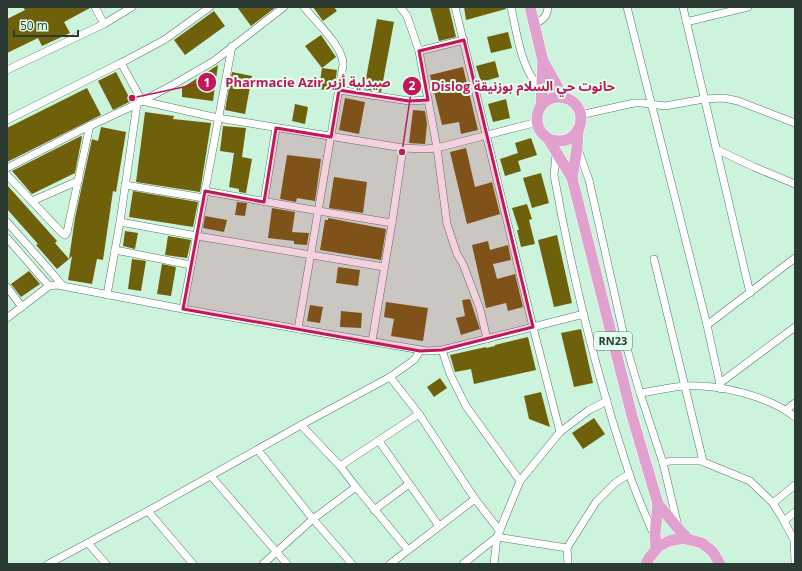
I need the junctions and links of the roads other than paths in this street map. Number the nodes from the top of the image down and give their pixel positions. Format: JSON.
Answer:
{"nodes":[{"id":1,"x":95,"y":7,"type":"edge"},
{"id":2,"x":210,"y":7,"type":"edge"},
{"id":3,"x":284,"y":7,"type":"edge"},
{"id":4,"x":304,"y":7,"type":"edge"},
{"id":5,"x":400,"y":7,"type":"edge"},
{"id":6,"x":455,"y":7,"type":"edge"},
{"id":7,"x":511,"y":7,"type":"edge"},
{"id":8,"x":530,"y":7,"type":"edge"},
{"id":9,"x":548,"y":7,"type":"edge"},
{"id":10,"x":627,"y":7,"type":"edge"},
{"id":11,"x":683,"y":7,"type":"edge"},
{"id":12,"x":748,"y":7,"type":"edge"},
{"id":13,"x":129,"y":8,"type":"edge"},
{"id":14,"x":686,"y":22,"type":"junction"},
{"id":15,"x":104,"y":24,"type":"junction"},
{"id":16,"x":534,"y":24,"type":"junction"},
{"id":17,"x":464,"y":40,"type":"junction"},
{"id":18,"x":232,"y":46,"type":"junction"},
{"id":19,"x":419,"y":51,"type":"junction"},
{"id":20,"x":544,"y":61,"type":"junction"},
{"id":21,"x":121,"y":63,"type":"junction"},
{"id":22,"x":7,"y":70,"type":"edge"},
{"id":23,"x":541,"y":89,"type":"junction"},
{"id":24,"x":339,"y":90,"type":"junction"},
{"id":25,"x":564,"y":98,"type":"junction"},
{"id":26,"x":704,"y":99,"type":"junction"},
{"id":27,"x":428,"y":100,"type":"junction"},
{"id":28,"x":140,"y":102,"type":"junction"},
{"id":29,"x":651,"y":104,"type":"junction"},
{"id":30,"x":541,"y":106,"type":"junction"},
{"id":31,"x":580,"y":115,"type":"junction"},
{"id":32,"x":218,"y":118,"type":"junction"},
{"id":33,"x":7,"y":120,"type":"edge"},
{"id":34,"x":538,"y":122,"type":"junction"},
{"id":35,"x":795,"y":123,"type":"edge"},
{"id":36,"x":90,"y":125,"type":"junction"},
{"id":37,"x":276,"y":128,"type":"junction"},
{"id":38,"x":578,"y":129,"type":"junction"},
{"id":39,"x":486,"y":136,"type":"junction"},
{"id":40,"x":331,"y":137,"type":"junction"},
{"id":41,"x":547,"y":137,"type":"junction"},
{"id":42,"x":403,"y":148,"type":"junction"},
{"id":43,"x":437,"y":148,"type":"junction"},
{"id":44,"x":577,"y":148,"type":"junction"},
{"id":45,"x":716,"y":149,"type":"junction"},
{"id":46,"x":556,"y":154,"type":"junction"},
{"id":47,"x":7,"y":168,"type":"edge"},
{"id":48,"x":7,"y":175,"type":"edge"},
{"id":49,"x":572,"y":178,"type":"junction"},
{"id":50,"x":78,"y":181,"type":"junction"},
{"id":51,"x":795,"y":184,"type":"edge"},
{"id":52,"x":125,"y":185,"type":"junction"},
{"id":53,"x":204,"y":195,"type":"junction"},
{"id":54,"x":32,"y":201,"type":"junction"},
{"id":55,"x":264,"y":202,"type":"junction"},
{"id":56,"x":319,"y":211,"type":"junction"},
{"id":57,"x":7,"y":222,"type":"edge"},
{"id":58,"x":120,"y":222,"type":"junction"},
{"id":59,"x":392,"y":223,"type":"junction"},
{"id":60,"x":197,"y":236,"type":"junction"},
{"id":61,"x":7,"y":238,"type":"edge"},
{"id":62,"x":115,"y":250,"type":"junction"},
{"id":63,"x":312,"y":255,"type":"junction"},
{"id":64,"x":795,"y":258,"type":"edge"},
{"id":65,"x":654,"y":259,"type":"dead end"},
{"id":66,"x":191,"y":265,"type":"junction"},
{"id":67,"x":384,"y":267,"type":"junction"},
{"id":68,"x":49,"y":286,"type":"junction"},
{"id":69,"x":62,"y":286,"type":"junction"},
{"id":70,"x":7,"y":288,"type":"edge"},
{"id":71,"x":750,"y":293,"type":"junction"},
{"id":72,"x":107,"y":295,"type":"junction"},
{"id":73,"x":22,"y":307,"type":"junction"},
{"id":74,"x":183,"y":309,"type":"junction"},
{"id":75,"x":584,"y":314,"type":"junction"},
{"id":76,"x":7,"y":318,"type":"edge"},
{"id":77,"x":707,"y":325,"type":"junction"},
{"id":78,"x":533,"y":327,"type":"junction"},
{"id":79,"x":795,"y":327,"type":"edge"},
{"id":80,"x":298,"y":330,"type":"junction"},
{"id":81,"x":487,"y":339,"type":"junction"},
{"id":82,"x":372,"y":342,"type":"junction"},
{"id":83,"x":442,"y":350,"type":"junction"},
{"id":84,"x":420,"y":351,"type":"junction"},
{"id":85,"x":390,"y":377,"type":"junction"},
{"id":86,"x":685,"y":386,"type":"junction"},
{"id":87,"x":721,"y":386,"type":"junction"},
{"id":88,"x":640,"y":393,"type":"junction"},
{"id":89,"x":607,"y":401,"type":"junction"},
{"id":90,"x":795,"y":404,"type":"edge"},
{"id":91,"x":786,"y":410,"type":"junction"},
{"id":92,"x":419,"y":414,"type":"junction"},
{"id":93,"x":795,"y":417,"type":"edge"},
{"id":94,"x":301,"y":425,"type":"junction"},
{"id":95,"x":560,"y":432,"type":"junction"},
{"id":96,"x":379,"y":441,"type":"junction"},
{"id":97,"x":258,"y":450,"type":"junction"},
{"id":98,"x":703,"y":461,"type":"junction"},
{"id":99,"x":663,"y":463,"type":"junction"},
{"id":100,"x":340,"y":466,"type":"junction"},
{"id":101,"x":629,"y":474,"type":"junction"},
{"id":102,"x":211,"y":476,"type":"junction"},
{"id":103,"x":520,"y":481,"type":"junction"},
{"id":104,"x":409,"y":484,"type":"junction"},
{"id":105,"x":795,"y":485,"type":"edge"},
{"id":106,"x":356,"y":488,"type":"junction"},
{"id":107,"x":475,"y":499,"type":"junction"},
{"id":108,"x":774,"y":503,"type":"junction"},
{"id":109,"x":658,"y":504,"type":"junction"},
{"id":110,"x":374,"y":510,"type":"junction"},
{"id":111,"x":148,"y":511,"type":"junction"},
{"id":112,"x":795,"y":512,"type":"edge"},
{"id":113,"x":313,"y":520,"type":"junction"},
{"id":114,"x":784,"y":520,"type":"junction"},
{"id":115,"x":439,"y":526,"type":"junction"},
{"id":116,"x":679,"y":530,"type":"junction"},
{"id":117,"x":498,"y":534,"type":"junction"},
{"id":118,"x":689,"y":540,"type":"junction"},
{"id":119,"x":88,"y":543,"type":"junction"},
{"id":120,"x":656,"y":544,"type":"junction"},
{"id":121,"x":567,"y":548,"type":"junction"},
{"id":122,"x":408,"y":550,"type":"junction"},
{"id":123,"x":276,"y":552,"type":"junction"},
{"id":124,"x":795,"y":562,"type":"edge"},
{"id":125,"x":48,"y":564,"type":"edge"},
{"id":126,"x":106,"y":564,"type":"edge"},
{"id":127,"x":193,"y":564,"type":"edge"},
{"id":128,"x":263,"y":564,"type":"edge"},
{"id":129,"x":287,"y":564,"type":"edge"},
{"id":130,"x":352,"y":564,"type":"edge"},
{"id":131,"x":390,"y":564,"type":"edge"},
{"id":132,"x":463,"y":564,"type":"edge"},
{"id":133,"x":494,"y":564,"type":"edge"},
{"id":134,"x":568,"y":564,"type":"edge"},
{"id":135,"x":646,"y":564,"type":"edge"},
{"id":136,"x":720,"y":564,"type":"edge"}],
"edges":[{"from":1,"to":15,"type":"street"},
{"from":2,"to":21,"type":"street"},
{"from":3,"to":18,"type":"street"},
{"from":4,"to":24,"type":"street"},
{"from":5,"to":19,"type":"street"},
{"from":6,"to":17,"type":"street"},
{"from":7,"to":23,"type":"street"},
{"from":8,"to":16,"type":"main road"},
{"from":9,"to":16,"type":"street"},
{"from":10,"to":29,"type":"street"},
{"from":11,"to":14,"type":"street"},
{"from":12,"to":14,"type":"street"},
{"from":13,"to":15,"type":"street"},
{"from":14,"to":26,"type":"street"},
{"from":15,"to":22,"type":"street"},
{"from":16,"to":20,"type":"main road"},
{"from":17,"to":19,"type":"street"},
{"from":17,"to":39,"type":"street"},
{"from":18,"to":28,"type":"street"},
{"from":18,"to":32,"type":"street"},
{"from":19,"to":27,"type":"street"},
{"from":20,"to":23,"type":"main road"},
{"from":20,"to":25,"type":"main road"},
{"from":21,"to":28,"type":"street"},
{"from":21,"to":33,"type":"street"},
{"from":23,"to":30,"type":"main road"},
{"from":24,"to":27,"type":"street"},
{"from":24,"to":40,"type":"street"},
{"from":25,"to":30,"type":"main road"},
{"from":25,"to":31,"type":"main road"},
{"from":26,"to":29,"type":"street"},
{"from":26,"to":35,"type":"street"},
{"from":26,"to":45,"type":"street"},
{"from":27,"to":43,"type":"street"},
{"from":28,"to":32,"type":"street"},
{"from":28,"to":36,"type":"street"},
{"from":28,"to":52,"type":"street"},
{"from":29,"to":31,"type":"street"},
{"from":29,"to":77,"type":"street"},
{"from":30,"to":34,"type":"main road"},
{"from":31,"to":38,"type":"main road","number":"RN23"},
{"from":32,"to":37,"type":"street"},
{"from":32,"to":53,"type":"street"},
{"from":34,"to":39,"type":"street"},
{"from":34,"to":41,"type":"main road","number":"RN23"},
{"from":36,"to":47,"type":"street"},
{"from":36,"to":50,"type":"street"},
{"from":37,"to":40,"type":"street"},
{"from":37,"to":55,"type":"street"},
{"from":38,"to":41,"type":"main road"},
{"from":38,"to":44,"type":"main road","number":"RN23"},
{"from":39,"to":43,"type":"street"},
{"from":39,"to":78,"type":"street"},
{"from":40,"to":42,"type":"street"},
{"from":40,"to":56,"type":"street"},
{"from":41,"to":46,"type":"main road","number":"RN23"},
{"from":42,"to":43,"type":"street"},
{"from":42,"to":59,"type":"street"},
{"from":43,"to":81,"type":"street"},
{"from":44,"to":49,"type":"main road","number":"RN23"},
{"from":44,"to":88,"type":"street"},
{"from":45,"to":51,"type":"street"},
{"from":45,"to":71,"type":"street"},
{"from":46,"to":49,"type":"main road","number":"RN23"},
{"from":46,"to":75,"type":"street"},
{"from":48,"to":54,"type":"street"},
{"from":49,"to":109,"type":"main road","number":"RN23"},
{"from":50,"to":54,"type":"street"},
{"from":50,"to":54,"type":"street"},
{"from":52,"to":53,"type":"street"},
{"from":52,"to":58,"type":"street"},
{"from":53,"to":55,"type":"street"},
{"from":53,"to":60,"type":"street"},
{"from":55,"to":56,"type":"street"},
{"from":56,"to":59,"type":"street"},
{"from":56,"to":63,"type":"street"},
{"from":57,"to":69,"type":"street"},
{"from":58,"to":60,"type":"street"},
{"from":58,"to":62,"type":"street"},
{"from":59,"to":67,"type":"street"},
{"from":60,"to":63,"type":"street"},
{"from":60,"to":66,"type":"street"},
{"from":61,"to":68,"type":"street"},
{"from":62,"to":66,"type":"street"},
{"from":62,"to":72,"type":"street"},
{"from":63,"to":67,"type":"street"},
{"from":63,"to":80,"type":"street"},
{"from":64,"to":71,"type":"street"},
{"from":65,"to":86,"type":"street"},
{"from":66,"to":74,"type":"street"},
{"from":67,"to":82,"type":"street"},
{"from":68,"to":69,"type":"street"},
{"from":68,"to":73,"type":"street"},
{"from":69,"to":72,"type":"street"},
{"from":70,"to":73,"type":"street"},
{"from":71,"to":77,"type":"street"},
{"from":72,"to":74,"type":"street"},
{"from":73,"to":76,"type":"street"},
{"from":74,"to":80,"type":"street"},
{"from":75,"to":78,"type":"street"},
{"from":75,"to":89,"type":"street"},
{"from":77,"to":87,"type":"street"},
{"from":78,"to":81,"type":"street"},
{"from":78,"to":95,"type":"street"},
{"from":79,"to":87,"type":"street"},
{"from":80,"to":82,"type":"street"},
{"from":81,"to":83,"type":"street"},
{"from":82,"to":84,"type":"street"},
{"from":83,"to":84,"type":"street"},
{"from":83,"to":103,"type":"street"},
{"from":84,"to":85,"type":"street"},
{"from":85,"to":92,"type":"street"},
{"from":85,"to":94,"type":"street"},
{"from":86,"to":87,"type":"street"},
{"from":86,"to":88,"type":"street"},
{"from":86,"to":98,"type":"street"},
{"from":87,"to":91,"type":"street"},
{"from":88,"to":99,"type":"street"},
{"from":89,"to":95,"type":"street"},
{"from":89,"to":101,"type":"street"},
{"from":90,"to":91,"type":"street"},
{"from":91,"to":93,"type":"street"},
{"from":92,"to":96,"type":"street"},
{"from":92,"to":107,"type":"street"},
{"from":94,"to":97,"type":"street"},
{"from":94,"to":100,"type":"street"},
{"from":95,"to":103,"type":"street"},
{"from":96,"to":100,"type":"street"},
{"from":96,"to":104,"type":"street"},
{"from":97,"to":102,"type":"street"},
{"from":97,"to":113,"type":"street"},
{"from":98,"to":99,"type":"street"},
{"from":98,"to":108,"type":"street"},
{"from":99,"to":116,"type":"street"},
{"from":100,"to":106,"type":"street"},
{"from":101,"to":120,"type":"street"},
{"from":101,"to":121,"type":"street"},
{"from":102,"to":111,"type":"street"},
{"from":102,"to":123,"type":"street"},
{"from":103,"to":117,"type":"street"},
{"from":104,"to":110,"type":"street"},
{"from":104,"to":115,"type":"street"},
{"from":105,"to":108,"type":"street"},
{"from":106,"to":110,"type":"street"},
{"from":106,"to":113,"type":"street"},
{"from":107,"to":115,"type":"street"},
{"from":107,"to":117,"type":"street"},
{"from":108,"to":114,"type":"street"},
{"from":109,"to":116,"type":"main road","number":"RN23"},
{"from":109,"to":120,"type":"main road","number":"RN23"},
{"from":110,"to":122,"type":"street"},
{"from":111,"to":119,"type":"street"},
{"from":111,"to":127,"type":"street"},
{"from":112,"to":114,"type":"street"},
{"from":113,"to":123,"type":"street"},
{"from":113,"to":130,"type":"street"},
{"from":114,"to":124,"type":"street"},
{"from":115,"to":122,"type":"street"},
{"from":116,"to":118,"type":"main road","number":"RN23"},
{"from":117,"to":121,"type":"street"},
{"from":117,"to":132,"type":"street"},
{"from":117,"to":133,"type":"street"},
{"from":118,"to":120,"type":"main road","number":"RN23"},
{"from":118,"to":136,"type":"main road","number":"RN23"},
{"from":119,"to":125,"type":"street"},
{"from":119,"to":126,"type":"street"},
{"from":120,"to":135,"type":"main road","number":"RN23"},
{"from":121,"to":134,"type":"street"},
{"from":122,"to":131,"type":"street"},
{"from":123,"to":128,"type":"street"},
{"from":123,"to":129,"type":"street"}]}
